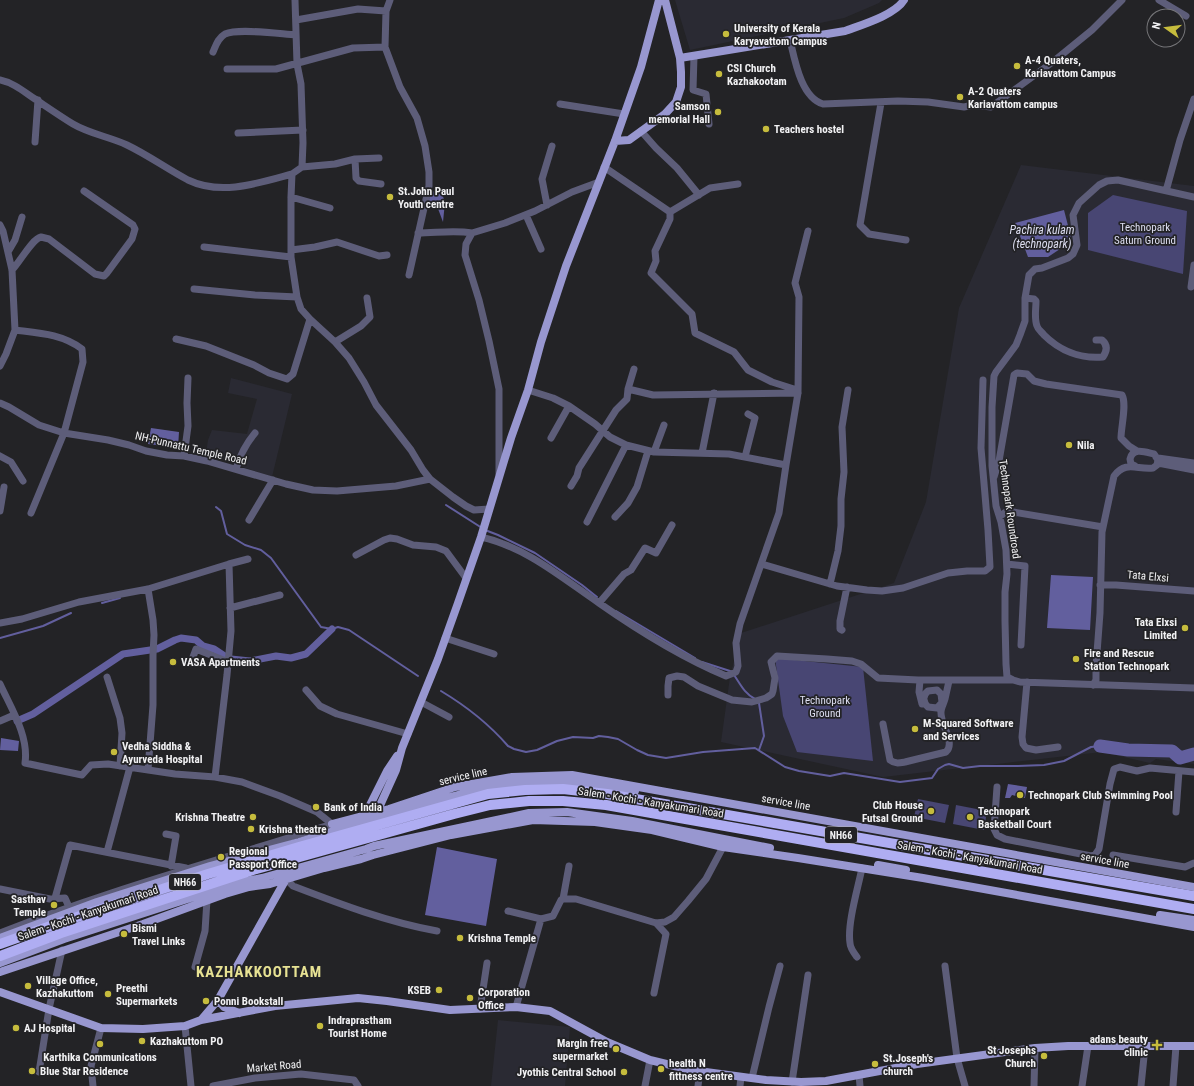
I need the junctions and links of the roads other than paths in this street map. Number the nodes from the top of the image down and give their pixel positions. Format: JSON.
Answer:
{"nodes":[{"id":1,"x":295,"y":0,"type":"edge"},
{"id":2,"x":390,"y":0,"type":"edge"},
{"id":3,"x":659,"y":0,"type":"edge"},
{"id":4,"x":665,"y":0,"type":"edge"},
{"id":5,"x":904,"y":0,"type":"edge"},
{"id":6,"x":1122,"y":0,"type":"edge"},
{"id":7,"x":1159,"y":0,"type":"edge"},
{"id":8,"x":1172,"y":8,"type":"edge"},
{"id":9,"x":386,"y":11,"type":"junction"},
{"id":10,"x":296,"y":20,"type":"junction"},
{"id":11,"x":296,"y":35,"type":"junction"},
{"id":12,"x":790,"y":40,"type":"junction"},
{"id":13,"x":385,"y":47,"type":"junction"},
{"id":14,"x":213,"y":52,"type":"dead end"},
{"id":15,"x":694,"y":56,"type":"junction"},
{"id":16,"x":680,"y":58,"type":"junction"},
{"id":17,"x":297,"y":64,"type":"junction"},
{"id":18,"x":227,"y":69,"type":"dead end"},
{"id":19,"x":0,"y":80,"type":"edge"},
{"id":20,"x":1194,"y":99,"type":"edge"},
{"id":21,"x":38,"y":100,"type":"junction"},
{"id":22,"x":881,"y":103,"type":"junction"},
{"id":23,"x":560,"y":104,"type":"dead end"},
{"id":24,"x":624,"y":114,"type":"junction"},
{"id":25,"x":709,"y":124,"type":"dead end"},
{"id":26,"x":303,"y":130,"type":"junction"},
{"id":27,"x":642,"y":131,"type":"junction"},
{"id":28,"x":238,"y":133,"type":"dead end"},
{"id":29,"x":615,"y":141,"type":"junction"},
{"id":30,"x":35,"y":142,"type":"dead end"},
{"id":31,"x":552,"y":146,"type":"dead end"},
{"id":32,"x":379,"y":158,"type":"dead end"},
{"id":33,"x":355,"y":159,"type":"junction"},
{"id":34,"x":302,"y":167,"type":"junction"},
{"id":35,"x":604,"y":167,"type":"junction"},
{"id":36,"x":292,"y":174,"type":"junction"},
{"id":37,"x":599,"y":182,"type":"junction"},
{"id":38,"x":381,"y":184,"type":"dead end"},
{"id":39,"x":738,"y":184,"type":"dead end"},
{"id":40,"x":84,"y":191,"type":"dead end"},
{"id":41,"x":1166,"y":191,"type":"junction"},
{"id":42,"x":699,"y":195,"type":"junction"},
{"id":43,"x":291,"y":197,"type":"junction"},
{"id":44,"x":1194,"y":197,"type":"edge"},
{"id":45,"x":547,"y":205,"type":"junction"},
{"id":46,"x":330,"y":208,"type":"dead end"},
{"id":47,"x":670,"y":212,"type":"junction"},
{"id":48,"x":526,"y":215,"type":"junction"},
{"id":49,"x":22,"y":217,"type":"dead end"},
{"id":50,"x":0,"y":225,"type":"edge"},
{"id":51,"x":808,"y":231,"type":"dead end"},
{"id":52,"x":418,"y":233,"type":"junction"},
{"id":53,"x":472,"y":233,"type":"junction"},
{"id":54,"x":906,"y":240,"type":"dead end"},
{"id":55,"x":204,"y":247,"type":"dead end"},
{"id":56,"x":541,"y":249,"type":"dead end"},
{"id":57,"x":8,"y":252,"type":"junction"},
{"id":58,"x":291,"y":253,"type":"junction"},
{"id":59,"x":387,"y":255,"type":"dead end"},
{"id":60,"x":1194,"y":265,"type":"edge"},
{"id":61,"x":12,"y":270,"type":"junction"},
{"id":62,"x":1193,"y":273,"type":"edge"},
{"id":63,"x":408,"y":275,"type":"dead end"},
{"id":64,"x":1190,"y":287,"type":"dead end"},
{"id":65,"x":194,"y":289,"type":"dead end"},
{"id":66,"x":297,"y":297,"type":"junction"},
{"id":67,"x":367,"y":298,"type":"dead end"},
{"id":68,"x":1025,"y":298,"type":"junction"},
{"id":69,"x":310,"y":319,"type":"junction"},
{"id":70,"x":15,"y":330,"type":"junction"},
{"id":71,"x":176,"y":339,"type":"dead end"},
{"id":72,"x":1096,"y":340,"type":"dead end"},
{"id":73,"x":335,"y":342,"type":"junction"},
{"id":74,"x":3,"y":353,"type":"edge"},
{"id":75,"x":0,"y":366,"type":"edge"},
{"id":76,"x":634,"y":369,"type":"dead end"},
{"id":77,"x":188,"y":378,"type":"dead end"},
{"id":78,"x":983,"y":380,"type":"dead end"},
{"id":79,"x":628,"y":389,"type":"junction"},
{"id":80,"x":528,"y":390,"type":"junction"},
{"id":81,"x":848,"y":390,"type":"dead end"},
{"id":82,"x":714,"y":393,"type":"junction"},
{"id":83,"x":798,"y":393,"type":"junction"},
{"id":84,"x":0,"y":403,"type":"edge"},
{"id":85,"x":569,"y":406,"type":"junction"},
{"id":86,"x":748,"y":414,"type":"dead end"},
{"id":87,"x":664,"y":425,"type":"dead end"},
{"id":88,"x":603,"y":431,"type":"junction"},
{"id":89,"x":64,"y":433,"type":"junction"},
{"id":90,"x":255,"y":433,"type":"dead end"},
{"id":91,"x":551,"y":438,"type":"dead end"},
{"id":92,"x":626,"y":445,"type":"junction"},
{"id":93,"x":1137,"y":451,"type":"junction"},
{"id":94,"x":651,"y":452,"type":"junction"},
{"id":95,"x":702,"y":453,"type":"junction"},
{"id":96,"x":0,"y":456,"type":"edge"},
{"id":97,"x":184,"y":456,"type":"junction"},
{"id":98,"x":745,"y":457,"type":"junction"},
{"id":99,"x":1158,"y":461,"type":"junction"},
{"id":100,"x":1194,"y":463,"type":"edge"},
{"id":101,"x":786,"y":464,"type":"junction"},
{"id":102,"x":1134,"y":466,"type":"junction"},
{"id":103,"x":236,"y":469,"type":"junction"},
{"id":104,"x":1194,"y":470,"type":"edge"},
{"id":105,"x":994,"y":477,"type":"junction"},
{"id":106,"x":499,"y":478,"type":"junction"},
{"id":107,"x":430,"y":479,"type":"junction"},
{"id":108,"x":272,"y":480,"type":"junction"},
{"id":109,"x":23,"y":481,"type":"dead end"},
{"id":110,"x":571,"y":486,"type":"dead end"},
{"id":111,"x":4,"y":487,"type":"dead end"},
{"id":112,"x":489,"y":509,"type":"junction"},
{"id":113,"x":0,"y":511,"type":"edge"},
{"id":114,"x":31,"y":513,"type":"dead end"},
{"id":115,"x":1000,"y":516,"type":"junction"},
{"id":116,"x":614,"y":518,"type":"dead end"},
{"id":117,"x":249,"y":520,"type":"dead end"},
{"id":118,"x":587,"y":522,"type":"dead end"},
{"id":119,"x":672,"y":525,"type":"dead end"},
{"id":120,"x":1103,"y":527,"type":"junction"},
{"id":121,"x":481,"y":535,"type":"junction"},
{"id":122,"x":356,"y":555,"type":"dead end"},
{"id":123,"x":248,"y":559,"type":"dead end"},
{"id":124,"x":229,"y":564,"type":"junction"},
{"id":125,"x":762,"y":564,"type":"junction"},
{"id":126,"x":1007,"y":564,"type":"junction"},
{"id":127,"x":466,"y":578,"type":"junction"},
{"id":128,"x":830,"y":584,"type":"junction"},
{"id":129,"x":1100,"y":584,"type":"junction"},
{"id":130,"x":847,"y":587,"type":"junction"},
{"id":131,"x":148,"y":589,"type":"junction"},
{"id":132,"x":1194,"y":591,"type":"edge"},
{"id":133,"x":280,"y":595,"type":"dead end"},
{"id":134,"x":599,"y":603,"type":"junction"},
{"id":135,"x":230,"y":608,"type":"junction"},
{"id":136,"x":0,"y":623,"type":"edge"},
{"id":137,"x":842,"y":630,"type":"dead end"},
{"id":138,"x":446,"y":638,"type":"junction"},
{"id":139,"x":1021,"y":645,"type":"dead end"},
{"id":140,"x":494,"y":654,"type":"dead end"},
{"id":141,"x":193,"y":657,"type":"dead end"},
{"id":142,"x":228,"y":662,"type":"junction"},
{"id":143,"x":108,"y":678,"type":"dead end"},
{"id":144,"x":920,"y":680,"type":"junction"},
{"id":145,"x":949,"y":680,"type":"junction"},
{"id":146,"x":1013,"y":680,"type":"junction"},
{"id":147,"x":1027,"y":682,"type":"junction"},
{"id":148,"x":0,"y":684,"type":"edge"},
{"id":149,"x":1093,"y":685,"type":"junction"},
{"id":150,"x":1194,"y":688,"type":"edge"},
{"id":151,"x":306,"y":690,"type":"dead end"},
{"id":152,"x":668,"y":695,"type":"dead end"},
{"id":153,"x":944,"y":701,"type":"junction"},
{"id":154,"x":421,"y":702,"type":"junction"},
{"id":155,"x":926,"y":705,"type":"junction"},
{"id":156,"x":14,"y":715,"type":"junction"},
{"id":157,"x":449,"y":717,"type":"dead end"},
{"id":158,"x":0,"y":721,"type":"edge"},
{"id":159,"x":883,"y":724,"type":"dead end"},
{"id":160,"x":408,"y":734,"type":"junction"},
{"id":161,"x":1058,"y":747,"type":"dead end"},
{"id":162,"x":402,"y":748,"type":"junction"},
{"id":163,"x":120,"y":766,"type":"junction"},
{"id":164,"x":130,"y":767,"type":"junction"},
{"id":165,"x":148,"y":770,"type":"junction"},
{"id":166,"x":1179,"y":771,"type":"junction"},
{"id":167,"x":1194,"y":772,"type":"edge"},
{"id":168,"x":215,"y":777,"type":"junction"},
{"id":169,"x":997,"y":787,"type":"dead end"},
{"id":170,"x":394,"y":812,"type":"junction"},
{"id":171,"x":1176,"y":812,"type":"dead end"},
{"id":172,"x":379,"y":814,"type":"junction"},
{"id":173,"x":365,"y":819,"type":"junction"},
{"id":174,"x":332,"y":827,"type":"junction"},
{"id":175,"x":166,"y":834,"type":"dead end"},
{"id":176,"x":723,"y":847,"type":"junction"},
{"id":177,"x":107,"y":852,"type":"junction"},
{"id":178,"x":370,"y":852,"type":"junction"},
{"id":179,"x":1113,"y":855,"type":"dead end"},
{"id":180,"x":339,"y":861,"type":"junction"},
{"id":181,"x":1194,"y":863,"type":"edge"},
{"id":182,"x":171,"y":866,"type":"junction"},
{"id":183,"x":570,"y":866,"type":"dead end"},
{"id":184,"x":187,"y":868,"type":"junction"},
{"id":185,"x":862,"y":868,"type":"junction"},
{"id":186,"x":286,"y":880,"type":"junction"},
{"id":187,"x":1194,"y":888,"type":"edge"},
{"id":188,"x":0,"y":889,"type":"edge"},
{"id":189,"x":1194,"y":891,"type":"edge"},
{"id":190,"x":1194,"y":896,"type":"edge"},
{"id":191,"x":55,"y":898,"type":"junction"},
{"id":192,"x":563,"y":899,"type":"junction"},
{"id":193,"x":206,"y":900,"type":"junction"},
{"id":194,"x":69,"y":907,"type":"junction"},
{"id":195,"x":1194,"y":909,"type":"edge"},
{"id":196,"x":508,"y":911,"type":"dead end"},
{"id":197,"x":541,"y":919,"type":"junction"},
{"id":198,"x":1194,"y":920,"type":"edge"},
{"id":199,"x":656,"y":923,"type":"junction"},
{"id":200,"x":1194,"y":927,"type":"edge"},
{"id":201,"x":437,"y":932,"type":"dead end"},
{"id":202,"x":0,"y":933,"type":"edge"},
{"id":203,"x":0,"y":938,"type":"edge"},
{"id":204,"x":0,"y":944,"type":"edge"},
{"id":205,"x":62,"y":950,"type":"junction"},
{"id":206,"x":0,"y":956,"type":"edge"},
{"id":207,"x":857,"y":957,"type":"dead end"},
{"id":208,"x":487,"y":962,"type":"dead end"},
{"id":209,"x":0,"y":963,"type":"edge"},
{"id":210,"x":195,"y":966,"type":"dead end"},
{"id":211,"x":780,"y":966,"type":"dead end"},
{"id":212,"x":945,"y":966,"type":"dead end"},
{"id":213,"x":0,"y":972,"type":"edge"},
{"id":214,"x":808,"y":975,"type":"dead end"},
{"id":215,"x":0,"y":992,"type":"edge"},
{"id":216,"x":654,"y":993,"type":"dead end"},
{"id":217,"x":218,"y":1000,"type":"junction"},
{"id":218,"x":516,"y":1007,"type":"junction"},
{"id":219,"x":49,"y":1009,"type":"junction"},
{"id":220,"x":480,"y":1009,"type":"junction"},
{"id":221,"x":239,"y":1013,"type":"junction"},
{"id":222,"x":201,"y":1020,"type":"junction"},
{"id":223,"x":185,"y":1026,"type":"junction"},
{"id":224,"x":101,"y":1028,"type":"junction"},
{"id":225,"x":1088,"y":1046,"type":"junction"},
{"id":226,"x":1176,"y":1046,"type":"junction"},
{"id":227,"x":1194,"y":1046,"type":"edge"},
{"id":228,"x":1145,"y":1047,"type":"junction"},
{"id":229,"x":1035,"y":1048,"type":"junction"},
{"id":230,"x":957,"y":1058,"type":"junction"},
{"id":231,"x":650,"y":1060,"type":"junction"},
{"id":232,"x":700,"y":1071,"type":"junction"},
{"id":233,"x":39,"y":1072,"type":"dead end"},
{"id":234,"x":860,"y":1075,"type":"junction"},
{"id":235,"x":741,"y":1077,"type":"junction"},
{"id":236,"x":752,"y":1078,"type":"junction"},
{"id":237,"x":786,"y":1083,"type":"edge"},
{"id":238,"x":801,"y":1084,"type":"edge"},
{"id":239,"x":93,"y":1086,"type":"edge"},
{"id":240,"x":191,"y":1086,"type":"edge"},
{"id":241,"x":216,"y":1086,"type":"edge"},
{"id":242,"x":358,"y":1086,"type":"edge"},
{"id":243,"x":646,"y":1086,"type":"edge"},
{"id":244,"x":698,"y":1086,"type":"edge"},
{"id":245,"x":740,"y":1086,"type":"edge"},
{"id":246,"x":860,"y":1086,"type":"edge"},
{"id":247,"x":965,"y":1086,"type":"edge"},
{"id":248,"x":1034,"y":1086,"type":"edge"},
{"id":249,"x":1082,"y":1086,"type":"edge"},
{"id":250,"x":1141,"y":1086,"type":"edge"},
{"id":251,"x":1174,"y":1086,"type":"edge"}],
"edges":[{"from":1,"to":10,"type":"street"},
{"from":2,"to":9,"type":"street"},
{"from":3,"to":24,"type":"main road"},
{"from":4,"to":16,"type":"main road"},
{"from":5,"to":12,"type":"main road"},
{"from":6,"to":22,"type":"street"},
{"from":7,"to":8,"type":"street"},
{"from":9,"to":10,"type":"street"},
{"from":9,"to":13,"type":"street"},
{"from":10,"to":11,"type":"street"},
{"from":11,"to":14,"type":"street"},
{"from":11,"to":17,"type":"street"},
{"from":12,"to":15,"type":"main road"},
{"from":12,"to":22,"type":"street"},
{"from":13,"to":17,"type":"street"},
{"from":13,"to":52,"type":"street"},
{"from":15,"to":16,"type":"main road"},
{"from":15,"to":25,"type":"street"},
{"from":16,"to":27,"type":"main road"},
{"from":17,"to":18,"type":"street"},
{"from":17,"to":26,"type":"street"},
{"from":19,"to":21,"type":"street"},
{"from":20,"to":41,"type":"street"},
{"from":21,"to":30,"type":"street"},
{"from":21,"to":36,"type":"street"},
{"from":22,"to":54,"type":"street"},
{"from":23,"to":24,"type":"street"},
{"from":24,"to":29,"type":"main road"},
{"from":26,"to":28,"type":"street"},
{"from":26,"to":34,"type":"street"},
{"from":27,"to":29,"type":"main road"},
{"from":27,"to":42,"type":"street"},
{"from":29,"to":35,"type":"main road"},
{"from":31,"to":45,"type":"street"},
{"from":32,"to":33,"type":"street"},
{"from":33,"to":34,"type":"street"},
{"from":33,"to":38,"type":"street"},
{"from":34,"to":36,"type":"street"},
{"from":35,"to":37,"type":"main road"},
{"from":35,"to":47,"type":"street"},
{"from":36,"to":43,"type":"street"},
{"from":37,"to":45,"type":"street"},
{"from":37,"to":80,"type":"main road"},
{"from":39,"to":42,"type":"street"},
{"from":40,"to":61,"type":"street"},
{"from":41,"to":44,"type":"street","name":"Technopark Roundroad"},
{"from":41,"to":68,"type":"street","name":"Technopark Roundroad"},
{"from":42,"to":47,"type":"street"},
{"from":43,"to":46,"type":"street"},
{"from":43,"to":58,"type":"street"},
{"from":45,"to":48,"type":"street"},
{"from":47,"to":83,"type":"street"},
{"from":48,"to":53,"type":"street"},
{"from":48,"to":56,"type":"street"},
{"from":49,"to":57,"type":"street"},
{"from":50,"to":57,"type":"street"},
{"from":51,"to":83,"type":"street"},
{"from":52,"to":53,"type":"street"},
{"from":52,"to":63,"type":"street"},
{"from":53,"to":106,"type":"street"},
{"from":55,"to":58,"type":"street"},
{"from":57,"to":61,"type":"street"},
{"from":58,"to":59,"type":"street"},
{"from":58,"to":66,"type":"street"},
{"from":60,"to":62,"type":"street"},
{"from":61,"to":70,"type":"street"},
{"from":62,"to":64,"type":"street"},
{"from":65,"to":66,"type":"street"},
{"from":66,"to":69,"type":"street"},
{"from":67,"to":73,"type":"street"},
{"from":68,"to":72,"type":"street"},
{"from":68,"to":105,"type":"street","name":"Technopark Roundroad"},
{"from":69,"to":71,"type":"street"},
{"from":69,"to":73,"type":"street"},
{"from":70,"to":74,"type":"street"},
{"from":70,"to":89,"type":"street"},
{"from":73,"to":107,"type":"street"},
{"from":74,"to":75,"type":"street"},
{"from":76,"to":79,"type":"street"},
{"from":77,"to":97,"type":"street"},
{"from":78,"to":130,"type":"street"},
{"from":79,"to":82,"type":"street"},
{"from":79,"to":88,"type":"street"},
{"from":80,"to":85,"type":"street"},
{"from":80,"to":106,"type":"main road"},
{"from":81,"to":128,"type":"street"},
{"from":82,"to":83,"type":"street"},
{"from":82,"to":95,"type":"street"},
{"from":83,"to":101,"type":"street"},
{"from":84,"to":89,"type":"street","name":"NH-Punnattu Temple Road"},
{"from":85,"to":88,"type":"street"},
{"from":85,"to":91,"type":"street"},
{"from":86,"to":98,"type":"street"},
{"from":87,"to":94,"type":"street"},
{"from":88,"to":92,"type":"street"},
{"from":88,"to":110,"type":"street"},
{"from":89,"to":97,"type":"street","name":"NH-Punnattu Temple Road"},
{"from":89,"to":114,"type":"street"},
{"from":90,"to":103,"type":"street"},
{"from":92,"to":94,"type":"street"},
{"from":92,"to":118,"type":"street"},
{"from":93,"to":99,"type":"street"},
{"from":93,"to":102,"type":"street"},
{"from":93,"to":105,"type":"street"},
{"from":94,"to":95,"type":"street"},
{"from":94,"to":116,"type":"street"},
{"from":95,"to":98,"type":"street"},
{"from":96,"to":109,"type":"street"},
{"from":97,"to":103,"type":"street","name":"NH-Punnattu Temple Road"},
{"from":98,"to":101,"type":"street"},
{"from":99,"to":100,"type":"street"},
{"from":99,"to":102,"type":"street"},
{"from":99,"to":104,"type":"street"},
{"from":101,"to":125,"type":"street"},
{"from":102,"to":120,"type":"street"},
{"from":103,"to":108,"type":"street","name":"NH-Punnattu Temple Road"},
{"from":105,"to":115,"type":"street","name":"Technopark Roundroad"},
{"from":106,"to":112,"type":"main road"},
{"from":107,"to":108,"type":"street","name":"NH-Punnattu Temple Road"},
{"from":107,"to":112,"type":"street"},
{"from":108,"to":117,"type":"street"},
{"from":111,"to":113,"type":"street"},
{"from":112,"to":121,"type":"main road"},
{"from":115,"to":120,"type":"street"},
{"from":115,"to":126,"type":"street","name":"Technopark Roundroad"},
{"from":119,"to":134,"type":"street"},
{"from":120,"to":129,"type":"street"},
{"from":121,"to":127,"type":"main road"},
{"from":121,"to":134,"type":"street"},
{"from":122,"to":127,"type":"street"},
{"from":123,"to":124,"type":"street"},
{"from":124,"to":131,"type":"street"},
{"from":124,"to":135,"type":"street"},
{"from":125,"to":128,"type":"street"},
{"from":125,"to":134,"type":"street"},
{"from":126,"to":139,"type":"street"},
{"from":126,"to":146,"type":"street","name":"Technopark Roundroad"},
{"from":127,"to":138,"type":"main road"},
{"from":128,"to":130,"type":"street"},
{"from":129,"to":132,"type":"street","name":"Tata Elxsi"},
{"from":129,"to":149,"type":"street"},
{"from":130,"to":137,"type":"street"},
{"from":131,"to":136,"type":"street"},
{"from":131,"to":165,"type":"street"},
{"from":133,"to":135,"type":"street"},
{"from":135,"to":142,"type":"street"},
{"from":138,"to":140,"type":"street"},
{"from":138,"to":154,"type":"main road"},
{"from":141,"to":142,"type":"street"},
{"from":142,"to":168,"type":"street"},
{"from":143,"to":163,"type":"street"},
{"from":144,"to":145,"type":"street"},
{"from":144,"to":152,"type":"street"},
{"from":144,"to":155,"type":"street"},
{"from":145,"to":146,"type":"street"},
{"from":145,"to":153,"type":"street"},
{"from":146,"to":147,"type":"street"},
{"from":147,"to":149,"type":"street"},
{"from":147,"to":161,"type":"street"},
{"from":148,"to":156,"type":"street"},
{"from":149,"to":150,"type":"street"},
{"from":151,"to":160,"type":"street"},
{"from":153,"to":155,"type":"street"},
{"from":153,"to":155,"type":"street"},
{"from":153,"to":159,"type":"street"},
{"from":154,"to":157,"type":"street"},
{"from":154,"to":160,"type":"main road"},
{"from":156,"to":158,"type":"street"},
{"from":156,"to":163,"type":"street"},
{"from":160,"to":162,"type":"main road"},
{"from":162,"to":172,"type":"main road"},
{"from":162,"to":173,"type":"main road"},
{"from":163,"to":164,"type":"street"},
{"from":164,"to":165,"type":"street"},
{"from":164,"to":177,"type":"street"},
{"from":165,"to":168,"type":"street"},
{"from":166,"to":167,"type":"street"},
{"from":166,"to":169,"type":"street"},
{"from":166,"to":171,"type":"street"},
{"from":168,"to":174,"type":"street"},
{"from":170,"to":172,"type":"main road"},
{"from":170,"to":172,"type":"main road"},
{"from":170,"to":189,"type":"main road"},
{"from":172,"to":173,"type":"main road"},
{"from":172,"to":178,"type":"main road"},
{"from":172,"to":187,"type":"main road","name":"service line"},
{"from":173,"to":174,"type":"main road"},
{"from":173,"to":178,"type":"main road"},
{"from":174,"to":180,"type":"street"},
{"from":174,"to":184,"type":"street"},
{"from":174,"to":203,"type":"main road"},
{"from":175,"to":182,"type":"street"},
{"from":176,"to":178,"type":"main road"},
{"from":176,"to":185,"type":"main road"},
{"from":176,"to":199,"type":"street"},
{"from":177,"to":182,"type":"street"},
{"from":177,"to":191,"type":"street"},
{"from":178,"to":180,"type":"main road"},
{"from":178,"to":198,"type":"main road"},
{"from":179,"to":181,"type":"street"},
{"from":180,"to":186,"type":"main road"},
{"from":180,"to":209,"type":"main road"},
{"from":182,"to":184,"type":"street"},
{"from":183,"to":192,"type":"street"},
{"from":184,"to":194,"type":"street"},
{"from":185,"to":200,"type":"main road"},
{"from":185,"to":207,"type":"street"},
{"from":186,"to":193,"type":"main road"},
{"from":186,"to":201,"type":"street"},
{"from":186,"to":217,"type":"main road"},
{"from":188,"to":191,"type":"street"},
{"from":190,"to":204,"type":"highway","name":"Salem - Kochi - Kanyakumari Road","number":"NH66"},
{"from":191,"to":194,"type":"street"},
{"from":192,"to":197,"type":"street"},
{"from":192,"to":199,"type":"street"},
{"from":193,"to":205,"type":"main road"},
{"from":193,"to":210,"type":"street"},
{"from":194,"to":202,"type":"street"},
{"from":195,"to":206,"type":"highway","name":"Salem - Kochi - Kanyakumari Road","number":"NH66"},
{"from":196,"to":197,"type":"street"},
{"from":197,"to":218,"type":"street"},
{"from":199,"to":216,"type":"street"},
{"from":205,"to":213,"type":"main road"},
{"from":205,"to":219,"type":"street"},
{"from":208,"to":220,"type":"street"},
{"from":211,"to":236,"type":"street"},
{"from":212,"to":230,"type":"street"},
{"from":214,"to":237,"type":"street"},
{"from":215,"to":219,"type":"main road"},
{"from":217,"to":221,"type":"main road"},
{"from":217,"to":222,"type":"main road"},
{"from":218,"to":220,"type":"main road"},
{"from":218,"to":231,"type":"main road"},
{"from":219,"to":224,"type":"main road"},
{"from":219,"to":233,"type":"street"},
{"from":220,"to":221,"type":"main road"},
{"from":221,"to":222,"type":"main road"},
{"from":222,"to":223,"type":"main road"},
{"from":223,"to":224,"type":"main road"},
{"from":223,"to":240,"type":"street"},
{"from":224,"to":239,"type":"street"},
{"from":225,"to":228,"type":"main road"},
{"from":225,"to":229,"type":"main road"},
{"from":225,"to":249,"type":"street"},
{"from":226,"to":227,"type":"main road"},
{"from":226,"to":228,"type":"main road"},
{"from":226,"to":251,"type":"street"},
{"from":228,"to":250,"type":"street"},
{"from":229,"to":230,"type":"main road"},
{"from":229,"to":248,"type":"street"},
{"from":230,"to":234,"type":"main road"},
{"from":230,"to":247,"type":"street"},
{"from":231,"to":232,"type":"main road"},
{"from":231,"to":243,"type":"street"},
{"from":232,"to":235,"type":"main road"},
{"from":232,"to":244,"type":"street"},
{"from":234,"to":238,"type":"main road"},
{"from":234,"to":246,"type":"street"},
{"from":235,"to":236,"type":"main road"},
{"from":235,"to":245,"type":"street"},
{"from":236,"to":237,"type":"main road"},
{"from":237,"to":238,"type":"main road"},
{"from":241,"to":242,"type":"street","name":"Market Road"}]}
